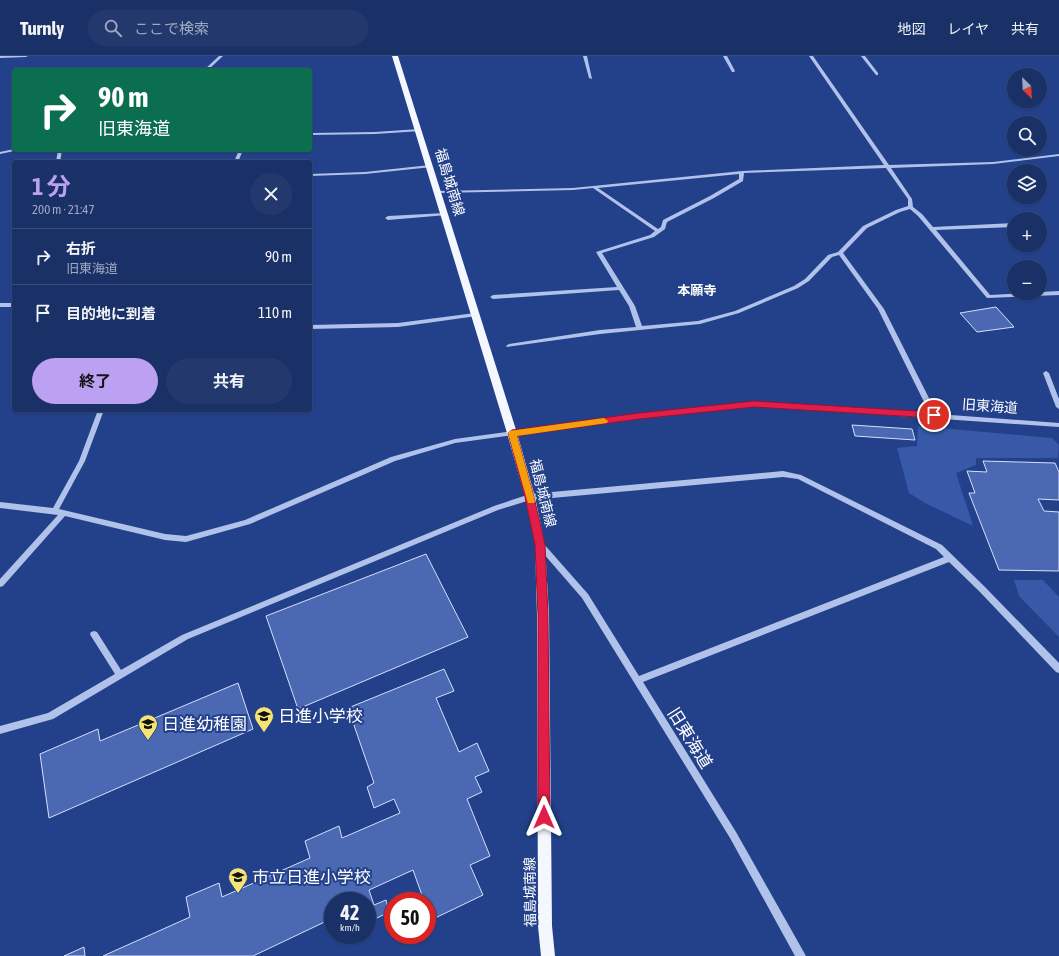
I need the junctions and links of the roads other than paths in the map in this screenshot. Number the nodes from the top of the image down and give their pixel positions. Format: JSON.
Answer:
{"nodes":[{"id":1,"x":26,"y":56,"type":"edge"},
{"id":2,"x":221,"y":56,"type":"edge"},
{"id":3,"x":395,"y":56,"type":"edge"},
{"id":4,"x":585,"y":56,"type":"edge"},
{"id":5,"x":725,"y":56,"type":"edge"},
{"id":6,"x":810,"y":56,"type":"edge"},
{"id":7,"x":863,"y":56,"type":"edge"},
{"id":8,"x":0,"y":57,"type":"edge"},
{"id":9,"x":208,"y":68,"type":"edge"},
{"id":10,"x":734,"y":71,"type":"dead end"},
{"id":11,"x":877,"y":74,"type":"dead end"},
{"id":12,"x":591,"y":78,"type":"dead end"},
{"id":13,"x":419,"y":130,"type":"junction"},
{"id":14,"x":312,"y":134,"type":"edge"},
{"id":15,"x":12,"y":151,"type":"edge"},
{"id":16,"x":0,"y":153,"type":"edge"},
{"id":17,"x":1059,"y":155,"type":"edge"},
{"id":18,"x":430,"y":166,"type":"junction"},
{"id":19,"x":887,"y":166,"type":"junction"},
{"id":20,"x":742,"y":172,"type":"junction"},
{"id":21,"x":312,"y":174,"type":"edge"},
{"id":22,"x":594,"y":188,"type":"junction"},
{"id":23,"x":438,"y":192,"type":"junction"},
{"id":24,"x":911,"y":207,"type":"junction"},
{"id":25,"x":445,"y":214,"type":"junction"},
{"id":26,"x":388,"y":218,"type":"dead end"},
{"id":27,"x":1007,"y":225,"type":"edge"},
{"id":28,"x":931,"y":229,"type":"junction"},
{"id":29,"x":658,"y":231,"type":"junction"},
{"id":30,"x":840,"y":253,"type":"junction"},
{"id":31,"x":621,"y":288,"type":"junction"},
{"id":32,"x":1059,"y":293,"type":"edge"},
{"id":33,"x":493,"y":297,"type":"dead end"},
{"id":34,"x":0,"y":305,"type":"edge"},
{"id":35,"x":12,"y":305,"type":"edge"},
{"id":36,"x":475,"y":314,"type":"junction"},
{"id":37,"x":312,"y":327,"type":"edge"},
{"id":38,"x":640,"y":329,"type":"junction"},
{"id":39,"x":509,"y":346,"type":"dead end"},
{"id":40,"x":1046,"y":373,"type":"dead end"},
{"id":41,"x":1059,"y":407,"type":"edge"},
{"id":42,"x":100,"y":412,"type":"edge"},
{"id":43,"x":934,"y":415,"type":"junction"},
{"id":44,"x":1059,"y":425,"type":"edge"},
{"id":45,"x":512,"y":433,"type":"junction"},
{"id":46,"x":530,"y":497,"type":"junction"},
{"id":47,"x":0,"y":505,"type":"edge"},
{"id":48,"x":55,"y":511,"type":"junction"},
{"id":49,"x":64,"y":513,"type":"junction"},
{"id":50,"x":540,"y":545,"type":"junction"},
{"id":51,"x":950,"y":558,"type":"junction"},
{"id":52,"x":0,"y":584,"type":"edge"},
{"id":53,"x":94,"y":634,"type":"dead end"},
{"id":54,"x":1059,"y":669,"type":"edge"},
{"id":55,"x":120,"y":675,"type":"junction"},
{"id":56,"x":637,"y":680,"type":"junction"},
{"id":57,"x":0,"y":730,"type":"edge"},
{"id":58,"x":548,"y":956,"type":"edge"},
{"id":59,"x":801,"y":956,"type":"edge"}],
"edges":[{"from":1,"to":8,"type":"street"},
{"from":2,"to":9,"type":"street"},
{"from":3,"to":13,"type":"main road","name":"福島城南線"},
{"from":4,"to":12,"type":"street"},
{"from":5,"to":10,"type":"street"},
{"from":6,"to":19,"type":"street"},
{"from":7,"to":11,"type":"street"},
{"from":13,"to":14,"type":"street"},
{"from":13,"to":18,"type":"main road","name":"福島城南線"},
{"from":15,"to":16,"type":"street"},
{"from":17,"to":19,"type":"street"},
{"from":18,"to":21,"type":"street"},
{"from":18,"to":23,"type":"main road","name":"福島城南線"},
{"from":19,"to":20,"type":"street"},
{"from":19,"to":24,"type":"street"},
{"from":20,"to":22,"type":"street"},
{"from":20,"to":29,"type":"street"},
{"from":22,"to":23,"type":"street"},
{"from":22,"to":29,"type":"street"},
{"from":23,"to":25,"type":"main road","name":"福島城南線"},
{"from":24,"to":28,"type":"street"},
{"from":24,"to":30,"type":"street"},
{"from":25,"to":26,"type":"street"},
{"from":25,"to":36,"type":"main road","name":"福島城南線"},
{"from":27,"to":28,"type":"street"},
{"from":28,"to":32,"type":"street"},
{"from":29,"to":31,"type":"street"},
{"from":30,"to":38,"type":"street"},
{"from":30,"to":43,"type":"street"},
{"from":31,"to":33,"type":"street"},
{"from":31,"to":38,"type":"street"},
{"from":34,"to":35,"type":"street"},
{"from":36,"to":37,"type":"street"},
{"from":36,"to":45,"type":"main road","name":"福島城南線"},
{"from":38,"to":39,"type":"street"},
{"from":40,"to":41,"type":"street"},
{"from":42,"to":48,"type":"street"},
{"from":43,"to":44,"type":"street","name":"旧東海道"},
{"from":43,"to":45,"type":"street","name":"旧東海道"},
{"from":45,"to":46,"type":"main road","name":"福島城南線"},
{"from":45,"to":49,"type":"street","name":"旧東海道"},
{"from":46,"to":50,"type":"main road","name":"福島城南線"},
{"from":46,"to":51,"type":"street"},
{"from":46,"to":55,"type":"street"},
{"from":47,"to":48,"type":"street","name":"旧東海道"},
{"from":48,"to":49,"type":"street","name":"旧東海道"},
{"from":49,"to":52,"type":"street"},
{"from":50,"to":56,"type":"street","name":"旧東海道"},
{"from":50,"to":58,"type":"main road","name":"福島城南線"},
{"from":51,"to":54,"type":"street"},
{"from":51,"to":56,"type":"street"},
{"from":53,"to":55,"type":"street"},
{"from":55,"to":57,"type":"street"},
{"from":56,"to":59,"type":"street","name":"旧東海道"}]}
